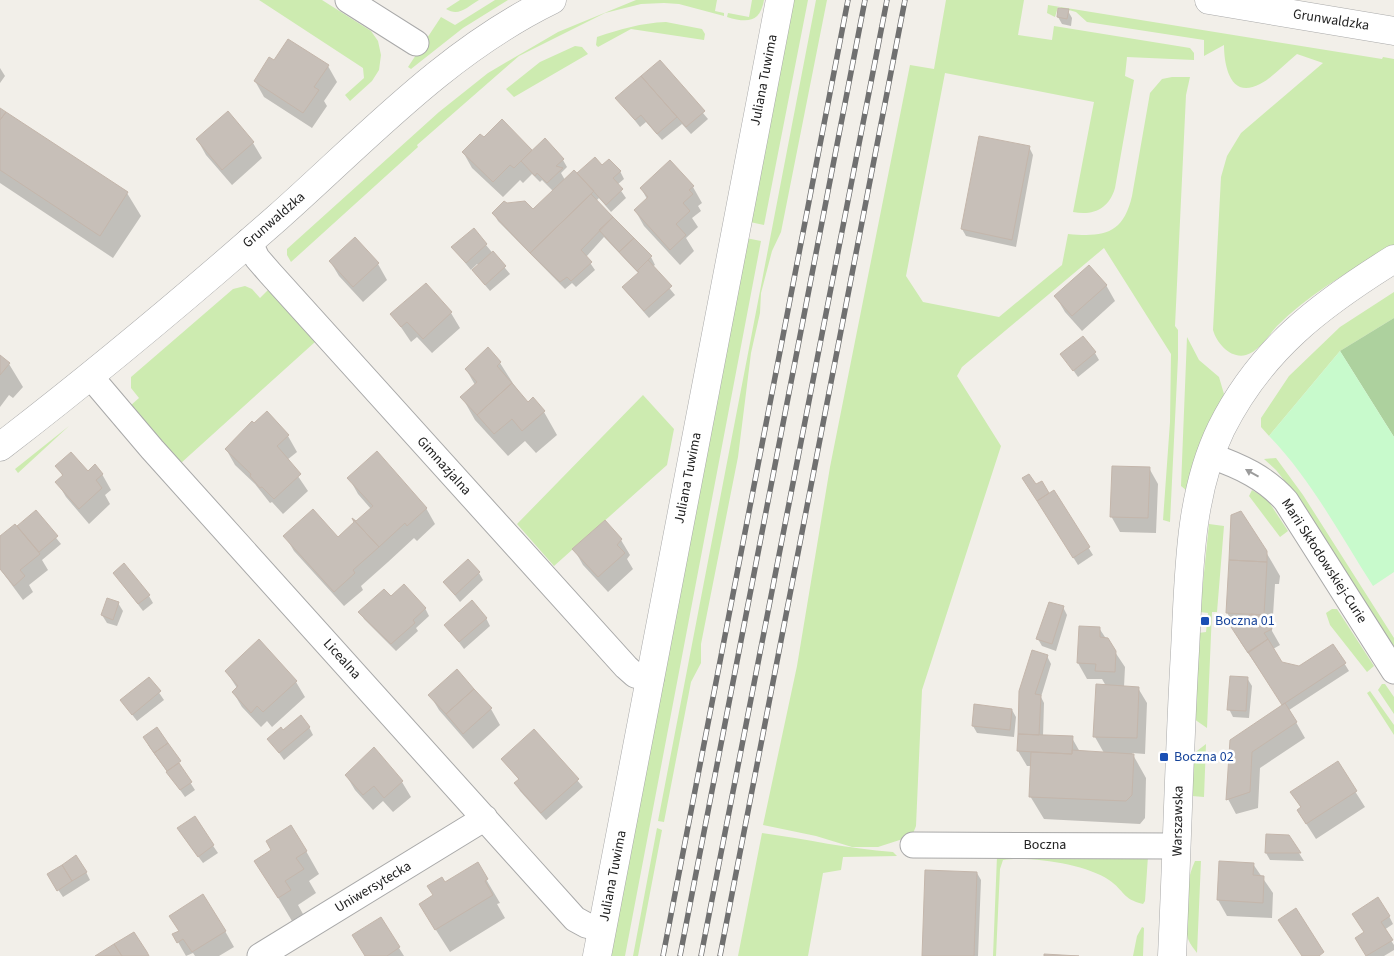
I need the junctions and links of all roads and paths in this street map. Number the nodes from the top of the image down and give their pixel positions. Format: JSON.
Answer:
{"nodes":[{"id":1,"x":348,"y":0,"type":"edge"},
{"id":2,"x":552,"y":0,"type":"edge"},
{"id":3,"x":780,"y":0,"type":"edge"},
{"id":4,"x":1209,"y":0,"type":"edge"},
{"id":5,"x":1394,"y":31,"type":"edge"},
{"id":6,"x":416,"y":42,"type":"dead end"},
{"id":7,"x":249,"y":241,"type":"junction"},
{"id":8,"x":1394,"y":259,"type":"edge"},
{"id":9,"x":90,"y":376,"type":"junction"},
{"id":10,"x":0,"y":447,"type":"edge"},
{"id":11,"x":1211,"y":456,"type":"junction"},
{"id":12,"x":1394,"y":671,"type":"edge"},
{"id":13,"x":650,"y":679,"type":"junction"},
{"id":14,"x":485,"y":818,"type":"junction"},
{"id":15,"x":913,"y":845,"type":"dead end"},
{"id":16,"x":1178,"y":846,"type":"junction"},
{"id":17,"x":602,"y":929,"type":"junction"},
{"id":18,"x":260,"y":956,"type":"edge"},
{"id":19,"x":597,"y":956,"type":"edge"},
{"id":20,"x":1172,"y":956,"type":"edge"}],
"edges":[{"from":1,"to":6,"type":"street"},
{"from":2,"to":7,"type":"street","name":"Grunwaldzka"},
{"from":3,"to":13,"type":"street","name":"Juliana Tuwima"},
{"from":4,"to":5,"type":"street","name":"Grunwaldzka"},
{"from":7,"to":9,"type":"street","name":"Grunwaldzka"},
{"from":7,"to":13,"type":"street","name":"Gimnazjalna"},
{"from":8,"to":11,"type":"street","name":"Warszawska"},
{"from":9,"to":10,"type":"street","name":"Grunwaldzka"},
{"from":9,"to":14,"type":"street","name":"Licealna"},
{"from":12,"to":11,"type":"street","name":"Marii Skłodowskiej-Curie","one_way":true},
{"from":11,"to":16,"type":"street","name":"Warszawska"},
{"from":13,"to":17,"type":"street","name":"Juliana Tuwima"},
{"from":14,"to":17,"type":"street","name":"Licealna"},
{"from":14,"to":18,"type":"street","name":"Uniwersytecka"},
{"from":15,"to":16,"type":"street","name":"Boczna"},
{"from":16,"to":20,"type":"street","name":"Warszawska"},
{"from":17,"to":19,"type":"street","name":"Juliana Tuwima"}]}
